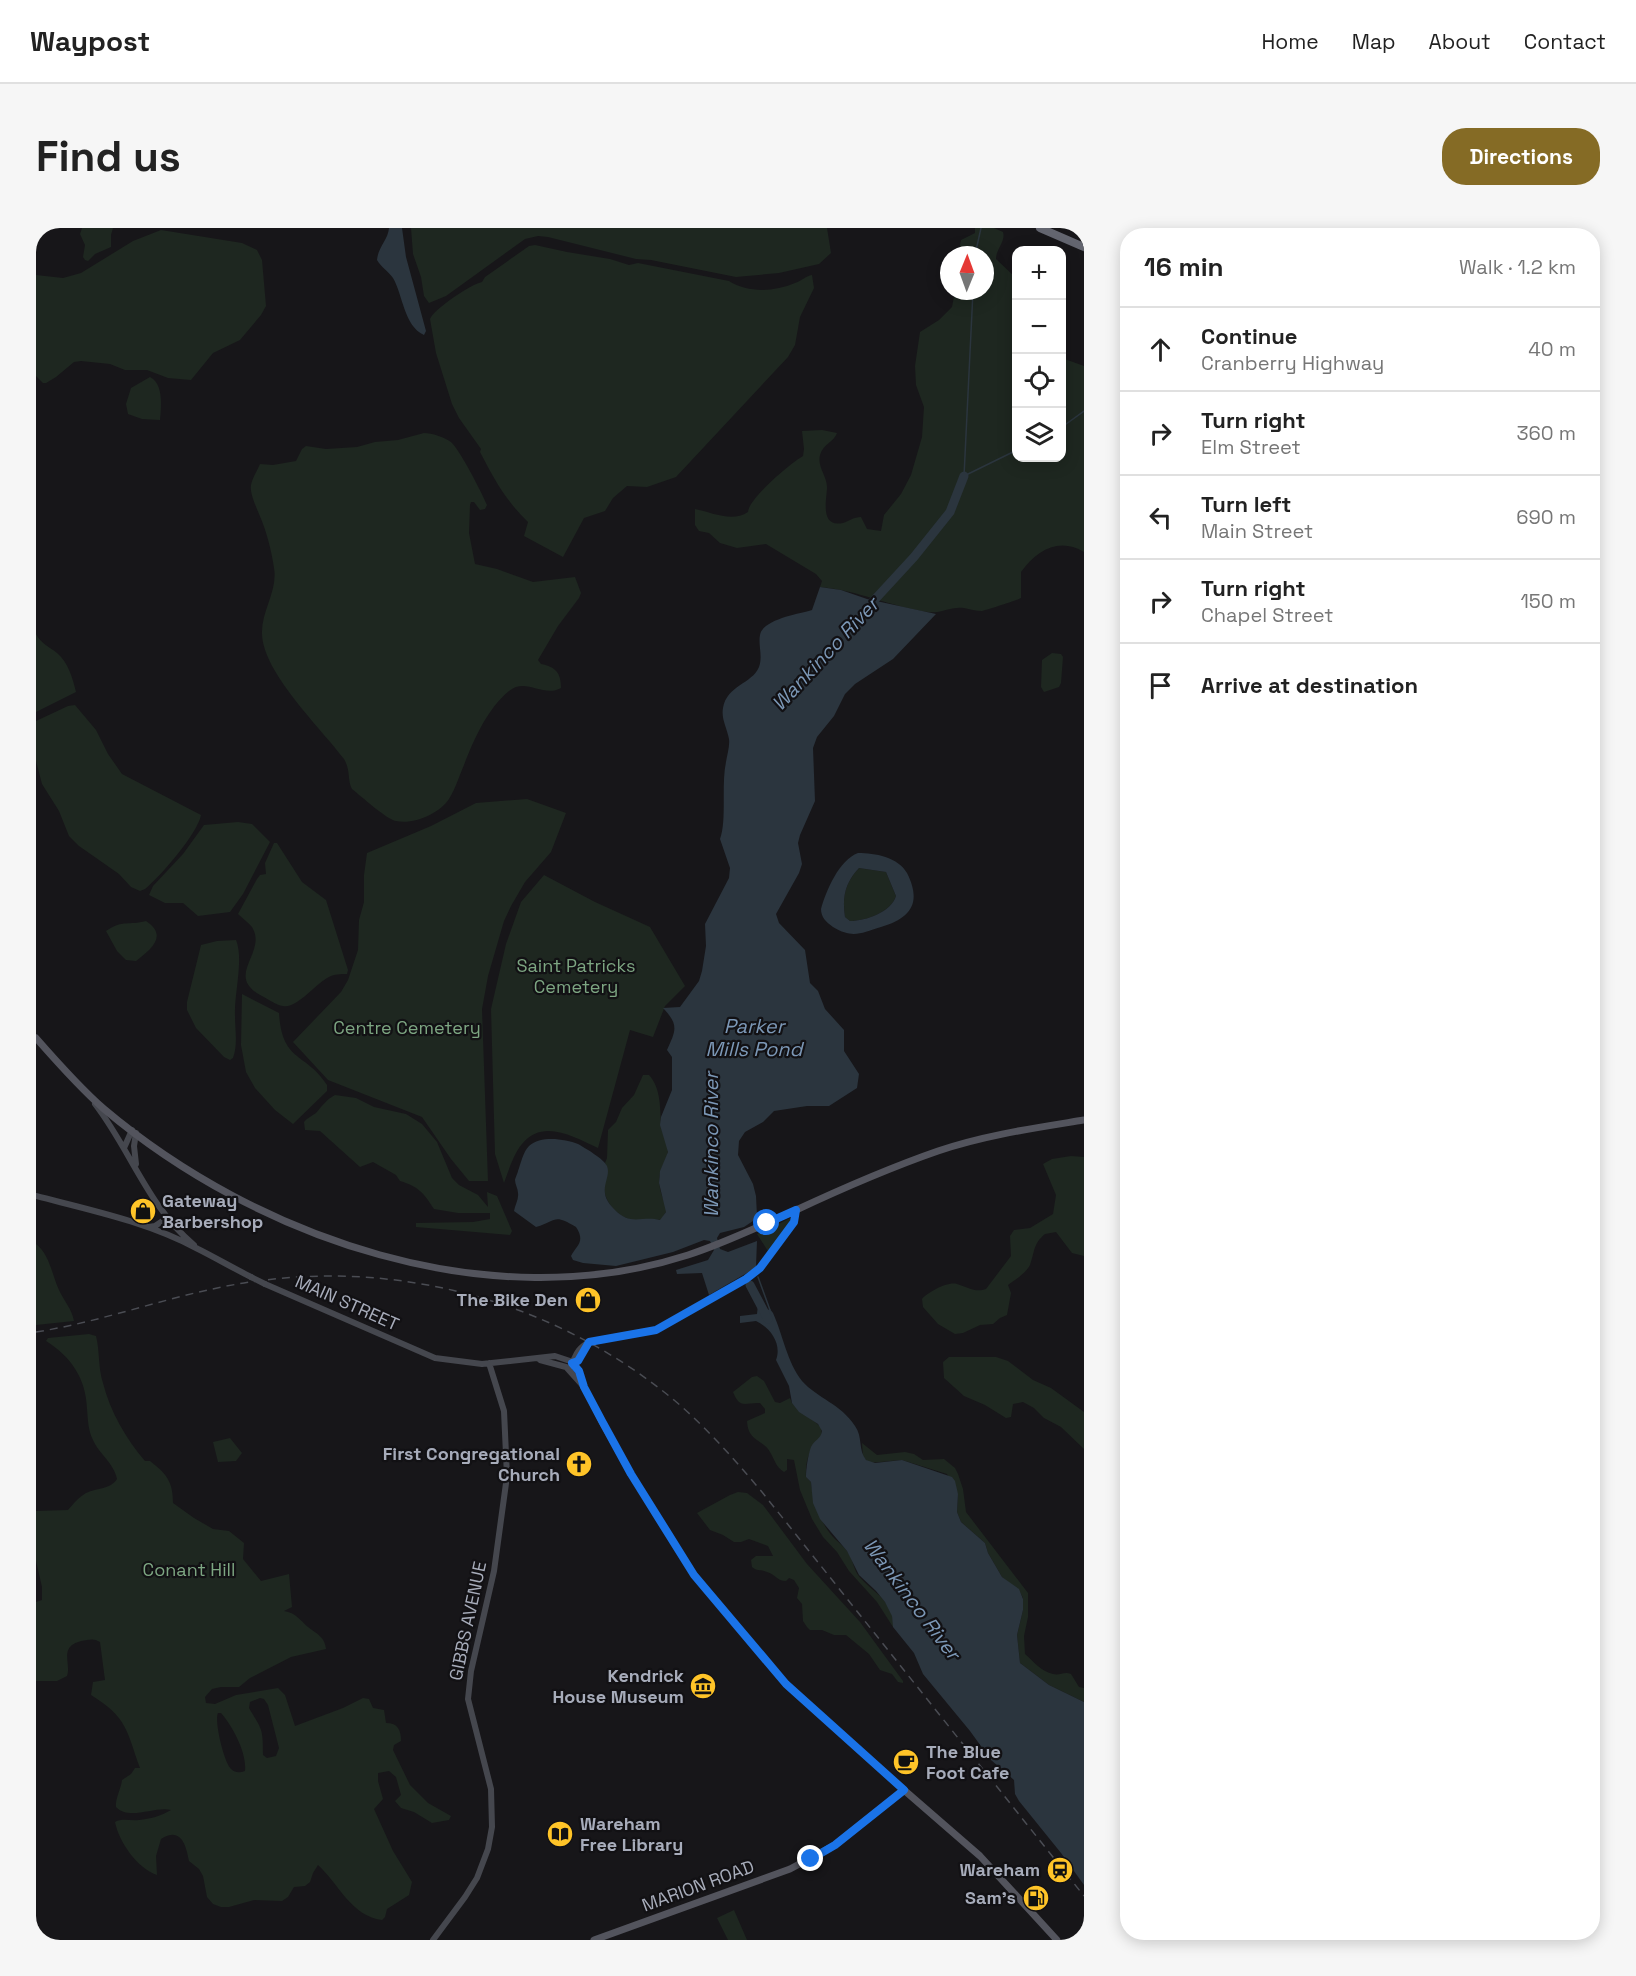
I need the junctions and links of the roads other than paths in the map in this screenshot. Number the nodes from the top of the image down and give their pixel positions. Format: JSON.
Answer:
{"nodes":[{"id":1,"x":1040,"y":228,"type":"edge"},
{"id":2,"x":1084,"y":247,"type":"edge"},
{"id":3,"x":36,"y":1038,"type":"edge"},
{"id":4,"x":84,"y":1090,"type":"junction"},
{"id":5,"x":1084,"y":1120,"type":"edge"},
{"id":6,"x":134,"y":1132,"type":"junction"},
{"id":7,"x":124,"y":1148,"type":"junction"},
{"id":8,"x":140,"y":1176,"type":"junction"},
{"id":9,"x":36,"y":1196,"type":"edge"},
{"id":10,"x":796,"y":1210,"type":"junction"},
{"id":11,"x":169,"y":1221,"type":"junction"},
{"id":12,"x":145,"y":1227,"type":"junction"},
{"id":13,"x":155,"y":1231,"type":"junction"},
{"id":14,"x":199,"y":1249,"type":"junction"},
{"id":15,"x":489,"y":1363,"type":"junction"},
{"id":16,"x":572,"y":1364,"type":"junction"},
{"id":17,"x":904,"y":1790,"type":"junction"},
{"id":18,"x":433,"y":1940,"type":"edge"},
{"id":19,"x":594,"y":1940,"type":"edge"},
{"id":20,"x":1057,"y":1940,"type":"edge"}],
"edges":[{"from":1,"to":2,"type":"highway"},
{"from":3,"to":4,"type":"main road"},
{"from":4,"to":6,"type":"main road"},
{"from":4,"to":7,"type":"main road"},
{"from":5,"to":10,"type":"main road"},
{"from":6,"to":7,"type":"main road"},
{"from":6,"to":8,"type":"main road"},
{"from":6,"to":10,"type":"main road"},
{"from":7,"to":8,"type":"main road"},
{"from":8,"to":11,"type":"main road"},
{"from":9,"to":12,"type":"main road","name":"MAIN STREET"},
{"from":10,"to":16,"type":"main road"},
{"from":11,"to":12,"type":"main road"},
{"from":11,"to":13,"type":"main road"},
{"from":11,"to":14,"type":"main road"},
{"from":12,"to":13,"type":"main road","name":"MAIN STREET"},
{"from":13,"to":14,"type":"main road","name":"MAIN STREET"},
{"from":14,"to":15,"type":"main road","name":"MAIN STREET","bridge":true},
{"from":15,"to":16,"type":"main road","name":"MAIN STREET"},
{"from":15,"to":18,"type":"main road","name":"GIBBS AVENUE"},
{"from":16,"to":17,"type":"main road"},
{"from":17,"to":19,"type":"main road","name":"MARION ROAD"},
{"from":17,"to":20,"type":"main road"}]}
